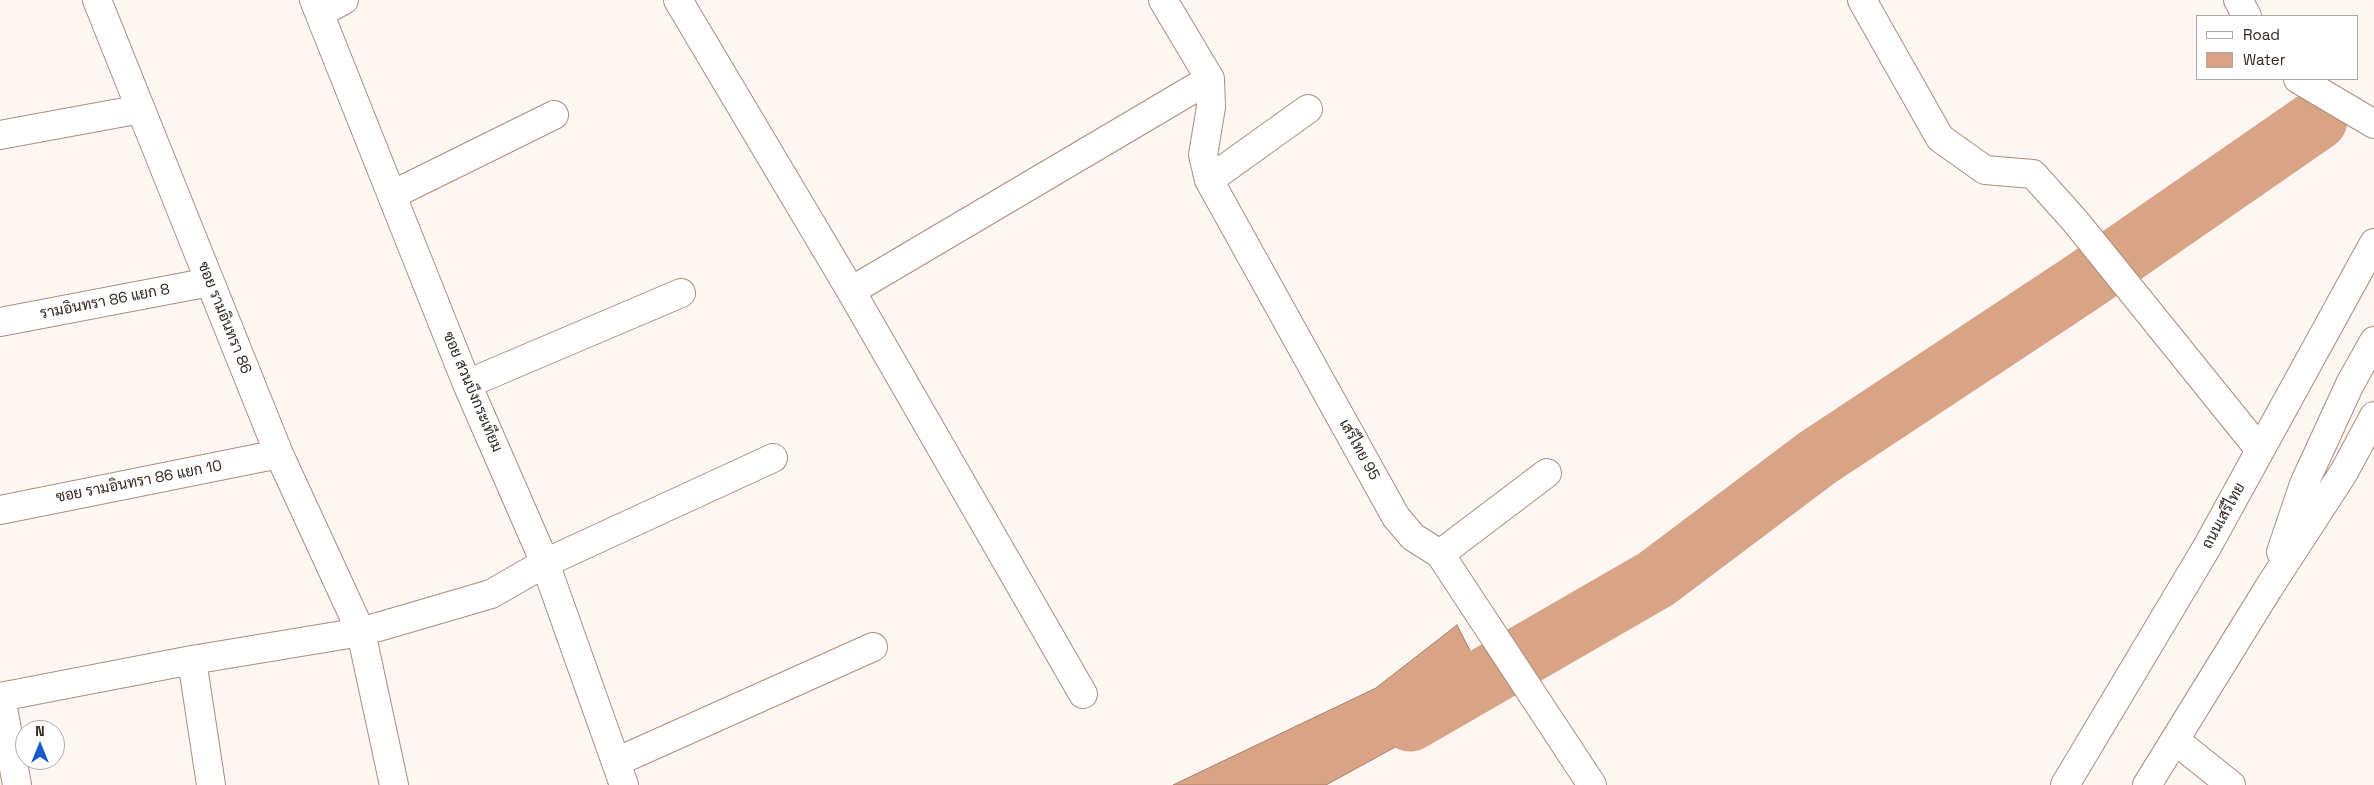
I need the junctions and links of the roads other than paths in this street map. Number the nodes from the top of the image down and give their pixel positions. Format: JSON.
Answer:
{"nodes":[{"id":1,"x":97,"y":0,"type":"edge"},
{"id":2,"x":344,"y":0,"type":"edge"},
{"id":3,"x":678,"y":0,"type":"edge"},
{"id":4,"x":1163,"y":0,"type":"edge"},
{"id":5,"x":1862,"y":0,"type":"edge"},
{"id":6,"x":2238,"y":0,"type":"edge"},
{"id":7,"x":317,"y":7,"type":"edge"},
{"id":8,"x":2246,"y":15,"type":"edge"},
{"id":9,"x":1210,"y":80,"type":"junction"},
{"id":10,"x":2300,"y":80,"type":"edge"},
{"id":11,"x":141,"y":109,"type":"junction"},
{"id":12,"x":1308,"y":109,"type":"dead end"},
{"id":13,"x":554,"y":115,"type":"dead end"},
{"id":14,"x":2374,"y":124,"type":"edge"},
{"id":15,"x":0,"y":136,"type":"edge"},
{"id":16,"x":1209,"y":180,"type":"junction"},
{"id":17,"x":392,"y":195,"type":"junction"},
{"id":18,"x":2374,"y":243,"type":"edge"},
{"id":19,"x":210,"y":282,"type":"junction"},
{"id":20,"x":851,"y":291,"type":"junction"},
{"id":21,"x":681,"y":294,"type":"dead end"},
{"id":22,"x":0,"y":322,"type":"edge"},
{"id":23,"x":2374,"y":341,"type":"edge"},
{"id":24,"x":467,"y":384,"type":"junction"},
{"id":25,"x":2374,"y":416,"type":"edge"},
{"id":26,"x":2260,"y":450,"type":"junction"},
{"id":27,"x":279,"y":454,"type":"junction"},
{"id":28,"x":773,"y":458,"type":"dead end"},
{"id":29,"x":1547,"y":473,"type":"dead end"},
{"id":30,"x":0,"y":510,"type":"edge"},
{"id":31,"x":1440,"y":554,"type":"junction"},
{"id":32,"x":545,"y":563,"type":"junction"},
{"id":33,"x":2268,"y":589,"type":"junction"},
{"id":34,"x":361,"y":632,"type":"junction"},
{"id":35,"x":873,"y":647,"type":"dead end"},
{"id":36,"x":192,"y":660,"type":"junction"},
{"id":37,"x":1083,"y":694,"type":"dead end"},
{"id":38,"x":0,"y":697,"type":"edge"},
{"id":39,"x":2176,"y":741,"type":"junction"},
{"id":40,"x":620,"y":774,"type":"edge"},
{"id":41,"x":17,"y":785,"type":"edge"},
{"id":42,"x":211,"y":785,"type":"edge"},
{"id":43,"x":394,"y":785,"type":"edge"},
{"id":44,"x":1592,"y":785,"type":"edge"},
{"id":45,"x":2065,"y":785,"type":"edge"},
{"id":46,"x":2148,"y":785,"type":"edge"},
{"id":47,"x":2231,"y":785,"type":"edge"}],
"edges":[{"from":1,"to":11,"type":"street","name":"ซอย รามอินทรา 86"},
{"from":2,"to":7,"type":"street"},
{"from":3,"to":20,"type":"street"},
{"from":4,"to":9,"type":"street"},
{"from":5,"to":26,"type":"street"},
{"from":6,"to":8,"type":"street"},
{"from":7,"to":17,"type":"street","name":"ซอย สวนบึงกระเทียม"},
{"from":9,"to":16,"type":"street","name":"เสรีไทย 95"},
{"from":9,"to":20,"type":"street"},
{"from":10,"to":14,"type":"street"},
{"from":11,"to":15,"type":"street"},
{"from":11,"to":19,"type":"street","name":"ซอย รามอินทรา 86"},
{"from":12,"to":16,"type":"street"},
{"from":13,"to":17,"type":"street"},
{"from":16,"to":31,"type":"street","name":"เสรีไทย 95"},
{"from":17,"to":24,"type":"street","name":"ซอย สวนบึงกระเทียม"},
{"from":18,"to":26,"type":"street","name":"ถนนเสรีไทย"},
{"from":19,"to":22,"type":"street","name":"รามอินทรา 86 แยก 8"},
{"from":19,"to":27,"type":"street","name":"ซอย รามอินทรา 86"},
{"from":20,"to":37,"type":"street"},
{"from":21,"to":24,"type":"street"},
{"from":23,"to":33,"type":"street"},
{"from":24,"to":32,"type":"street","name":"ซอย สวนบึงกระเทียม"},
{"from":25,"to":33,"type":"street"},
{"from":26,"to":45,"type":"street","name":"ถนนเสรีไทย"},
{"from":27,"to":30,"type":"street","name":"ซอย รามอินทรา 86 แยก 10"},
{"from":27,"to":34,"type":"street","name":"ซอย รามอินทรา 86"},
{"from":28,"to":32,"type":"street"},
{"from":29,"to":31,"type":"street"},
{"from":31,"to":44,"type":"street","name":"เสรีไทย 95"},
{"from":32,"to":34,"type":"street"},
{"from":32,"to":40,"type":"street","name":"ซอย สวนบึงกระเทียม"},
{"from":33,"to":39,"type":"street"},
{"from":34,"to":36,"type":"street"},
{"from":34,"to":43,"type":"street","name":"ซอย รามอินทรา 86"},
{"from":35,"to":40,"type":"street"},
{"from":36,"to":38,"type":"street"},
{"from":36,"to":42,"type":"street"},
{"from":38,"to":41,"type":"street"},
{"from":39,"to":46,"type":"street"},
{"from":39,"to":47,"type":"street"}]}
